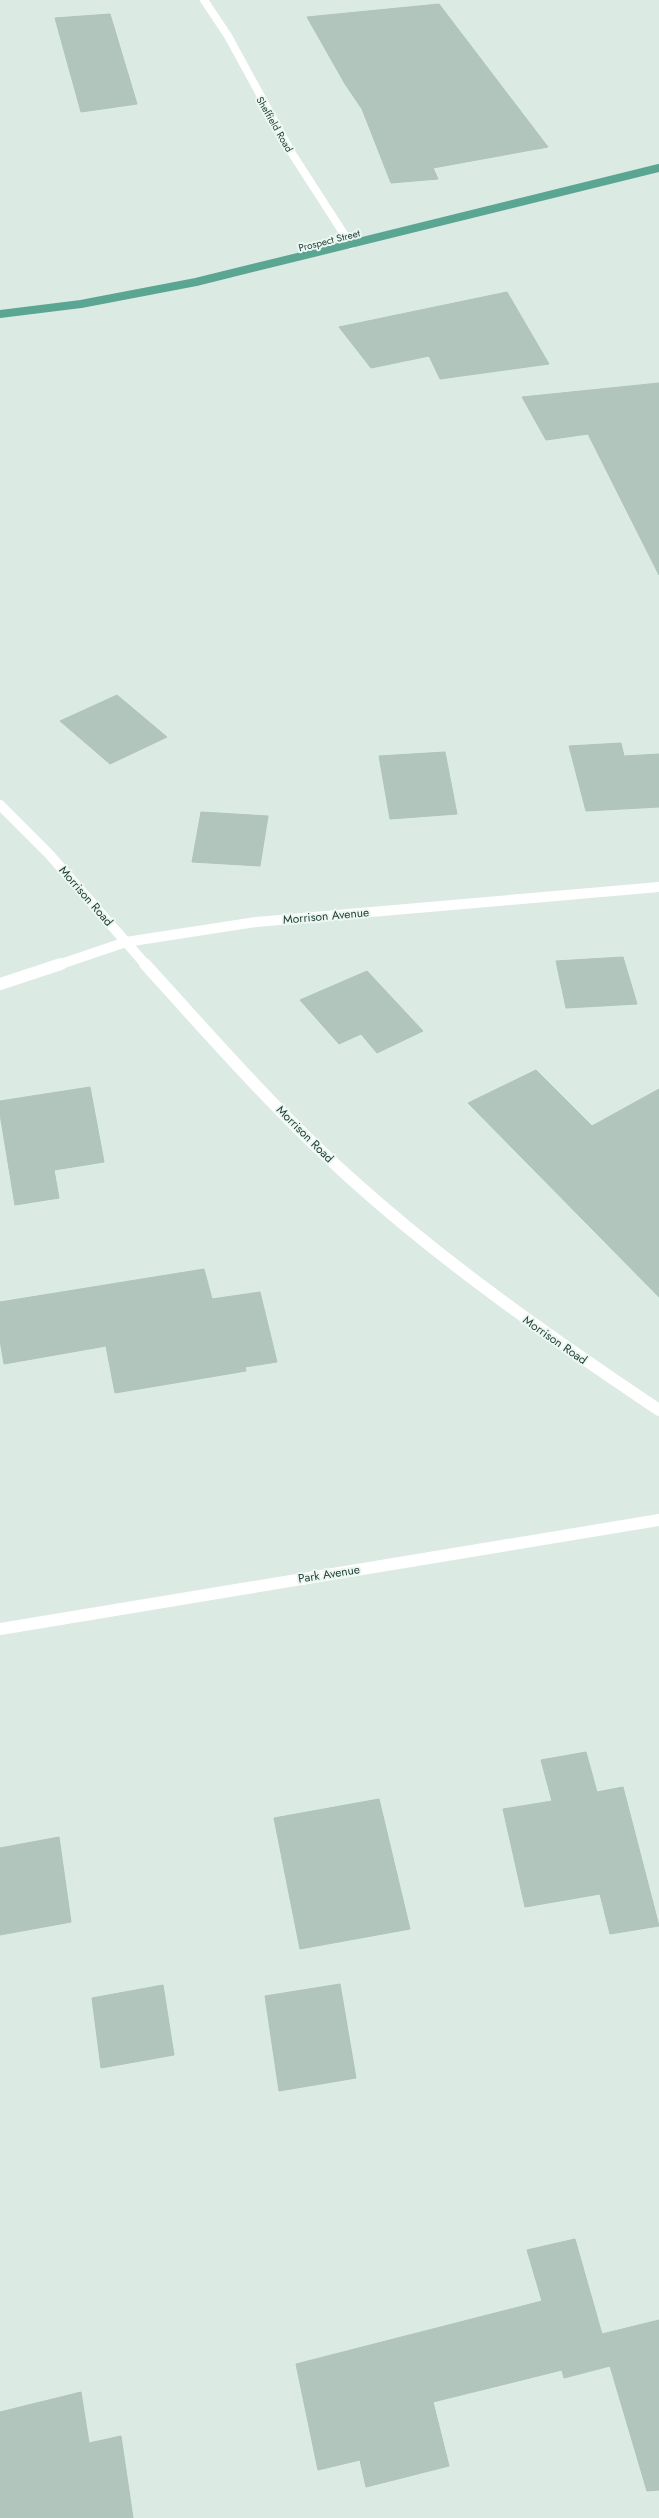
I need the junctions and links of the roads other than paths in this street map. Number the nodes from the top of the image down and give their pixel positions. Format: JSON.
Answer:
{"nodes":[{"id":1,"x":204,"y":0,"type":"edge"},
{"id":2,"x":659,"y":168,"type":"edge"},
{"id":3,"x":351,"y":245,"type":"junction"},
{"id":4,"x":0,"y":314,"type":"edge"},
{"id":5,"x":0,"y":805,"type":"edge"},
{"id":6,"x":659,"y":886,"type":"edge"},
{"id":7,"x":126,"y":942,"type":"junction"},
{"id":8,"x":0,"y":984,"type":"edge"},
{"id":9,"x":659,"y":1410,"type":"edge"},
{"id":10,"x":659,"y":1520,"type":"edge"},
{"id":11,"x":0,"y":1629,"type":"edge"}],
"edges":[{"from":1,"to":3,"type":"street","name":"Sheffield Road"},
{"from":2,"to":3,"type":"main road","name":"Prospect Street"},
{"from":3,"to":4,"type":"main road","name":"Prospect Street"},
{"from":5,"to":7,"type":"street","name":"Morrison Road"},
{"from":6,"to":7,"type":"street","name":"Morrison Avenue"},
{"from":7,"to":8,"type":"street","name":"Morrison Avenue"},
{"from":7,"to":9,"type":"street","name":"Morrison Road"},
{"from":10,"to":11,"type":"street","name":"Park Avenue"}]}
